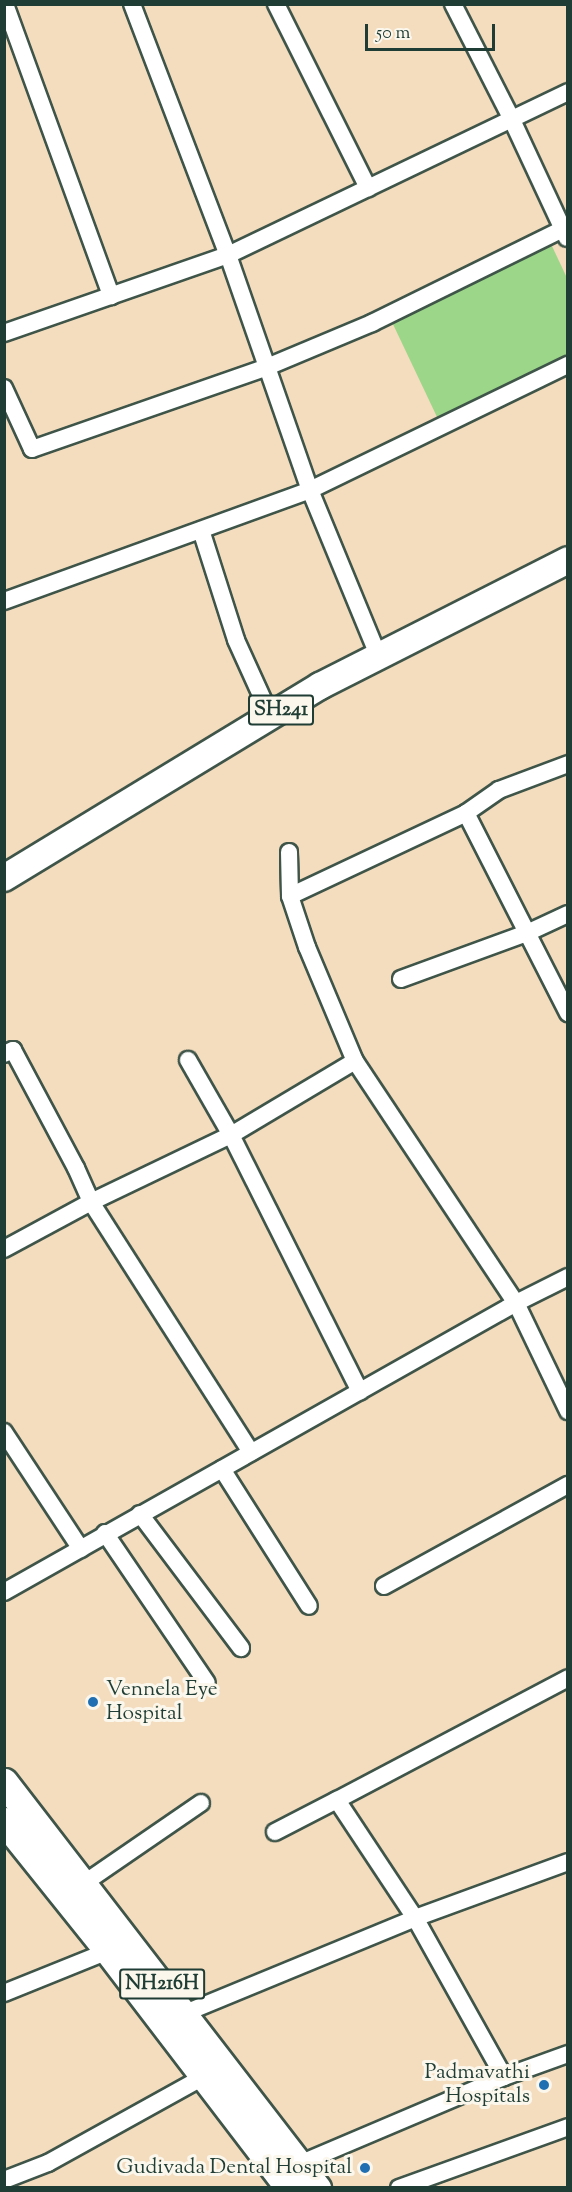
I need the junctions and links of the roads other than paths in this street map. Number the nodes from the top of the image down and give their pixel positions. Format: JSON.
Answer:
{"nodes":[{"id":1,"x":4,"y":4,"type":"edge"},
{"id":2,"x":132,"y":4,"type":"edge"},
{"id":3,"x":276,"y":4,"type":"edge"},
{"id":4,"x":453,"y":4,"type":"edge"},
{"id":5,"x":567,"y":92,"type":"edge"},
{"id":6,"x":512,"y":120,"type":"junction"},
{"id":7,"x":369,"y":188,"type":"junction"},
{"id":8,"x":565,"y":234,"type":"edge"},
{"id":9,"x":228,"y":255,"type":"junction"},
{"id":10,"x":111,"y":296,"type":"junction"},
{"id":11,"x":4,"y":333,"type":"edge"},
{"id":12,"x":567,"y":366,"type":"edge"},
{"id":13,"x":267,"y":367,"type":"junction"},
{"id":14,"x":4,"y":388,"type":"edge"},
{"id":15,"x":310,"y":490,"type":"junction"},
{"id":16,"x":201,"y":530,"type":"junction"},
{"id":17,"x":567,"y":560,"type":"edge"},
{"id":18,"x":4,"y":601,"type":"edge"},
{"id":19,"x":379,"y":657,"type":"junction"},
{"id":20,"x":271,"y":717,"type":"junction"},
{"id":21,"x":567,"y":764,"type":"edge"},
{"id":22,"x":466,"y":813,"type":"junction"},
{"id":23,"x":289,"y":852,"type":"dead end"},
{"id":24,"x":4,"y":878,"type":"edge"},
{"id":25,"x":290,"y":896,"type":"junction"},
{"id":26,"x":567,"y":914,"type":"edge"},
{"id":27,"x":527,"y":933,"type":"junction"},
{"id":28,"x":401,"y":979,"type":"dead end"},
{"id":29,"x":567,"y":1013,"type":"edge"},
{"id":30,"x":4,"y":1054,"type":"edge"},
{"id":31,"x":188,"y":1060,"type":"dead end"},
{"id":32,"x":354,"y":1062,"type":"junction"},
{"id":33,"x":231,"y":1135,"type":"junction"},
{"id":34,"x":91,"y":1202,"type":"junction"},
{"id":35,"x":4,"y":1249,"type":"edge"},
{"id":36,"x":567,"y":1277,"type":"edge"},
{"id":37,"x":516,"y":1303,"type":"junction"},
{"id":38,"x":360,"y":1391,"type":"junction"},
{"id":39,"x":567,"y":1411,"type":"edge"},
{"id":40,"x":4,"y":1432,"type":"edge"},
{"id":41,"x":252,"y":1452,"type":"junction"},
{"id":42,"x":222,"y":1468,"type":"junction"},
{"id":43,"x":567,"y":1485,"type":"edge"},
{"id":44,"x":140,"y":1514,"type":"junction"},
{"id":45,"x":105,"y":1533,"type":"junction"},
{"id":46,"x":81,"y":1549,"type":"junction"},
{"id":47,"x":384,"y":1586,"type":"dead end"},
{"id":48,"x":4,"y":1592,"type":"edge"},
{"id":49,"x":309,"y":1606,"type":"dead end"},
{"id":50,"x":241,"y":1648,"type":"dead end"},
{"id":51,"x":567,"y":1678,"type":"edge"},
{"id":52,"x":207,"y":1683,"type":"dead end"},
{"id":53,"x":4,"y":1782,"type":"edge"},
{"id":54,"x":337,"y":1800,"type":"junction"},
{"id":55,"x":201,"y":1803,"type":"dead end"},
{"id":56,"x":4,"y":1821,"type":"edge"},
{"id":57,"x":275,"y":1832,"type":"dead end"},
{"id":58,"x":567,"y":1862,"type":"edge"},
{"id":59,"x":83,"y":1884,"type":"junction"},
{"id":60,"x":416,"y":1918,"type":"junction"},
{"id":61,"x":108,"y":1951,"type":"junction"},
{"id":62,"x":4,"y":1993,"type":"edge"},
{"id":63,"x":184,"y":2013,"type":"junction"},
{"id":64,"x":567,"y":2054,"type":"edge"},
{"id":65,"x":205,"y":2076,"type":"junction"},
{"id":66,"x":504,"y":2077,"type":"junction"},
{"id":67,"x":567,"y":2127,"type":"edge"},
{"id":68,"x":290,"y":2176,"type":"edge"},
{"id":69,"x":4,"y":2180,"type":"edge"},
{"id":70,"x":317,"y":2187,"type":"edge"},
{"id":71,"x":399,"y":2187,"type":"edge"}],
"edges":[{"from":1,"to":10,"type":"street"},
{"from":2,"to":9,"type":"street"},
{"from":3,"to":7,"type":"street"},
{"from":4,"to":6,"type":"street"},
{"from":5,"to":6,"type":"street"},
{"from":6,"to":7,"type":"street"},
{"from":6,"to":8,"type":"street"},
{"from":7,"to":9,"type":"street"},
{"from":8,"to":13,"type":"street"},
{"from":9,"to":10,"type":"street"},
{"from":9,"to":13,"type":"street"},
{"from":10,"to":11,"type":"street"},
{"from":12,"to":15,"type":"street"},
{"from":13,"to":14,"type":"street"},
{"from":13,"to":15,"type":"street"},
{"from":15,"to":16,"type":"street"},
{"from":15,"to":19,"type":"street"},
{"from":16,"to":18,"type":"street"},
{"from":16,"to":20,"type":"street"},
{"from":17,"to":19,"type":"main road","number":"SH241"},
{"from":19,"to":20,"type":"main road","number":"SH241"},
{"from":20,"to":24,"type":"main road","number":"SH241"},
{"from":21,"to":22,"type":"street"},
{"from":22,"to":25,"type":"street"},
{"from":22,"to":27,"type":"street"},
{"from":23,"to":25,"type":"street"},
{"from":25,"to":32,"type":"street"},
{"from":26,"to":27,"type":"street"},
{"from":27,"to":28,"type":"street"},
{"from":27,"to":29,"type":"street"},
{"from":30,"to":34,"type":"street"},
{"from":31,"to":33,"type":"street"},
{"from":32,"to":33,"type":"street"},
{"from":32,"to":37,"type":"street"},
{"from":33,"to":34,"type":"street"},
{"from":33,"to":38,"type":"street"},
{"from":34,"to":35,"type":"street"},
{"from":34,"to":41,"type":"street"},
{"from":36,"to":37,"type":"street"},
{"from":37,"to":38,"type":"street"},
{"from":37,"to":39,"type":"street"},
{"from":38,"to":41,"type":"street"},
{"from":40,"to":46,"type":"street"},
{"from":41,"to":42,"type":"street"},
{"from":42,"to":44,"type":"street"},
{"from":42,"to":49,"type":"street"},
{"from":43,"to":47,"type":"street"},
{"from":44,"to":45,"type":"street"},
{"from":44,"to":50,"type":"street"},
{"from":45,"to":46,"type":"street"},
{"from":45,"to":52,"type":"street"},
{"from":46,"to":48,"type":"street"},
{"from":51,"to":54,"type":"street"},
{"from":53,"to":59,"type":"highway","number":"NH216H"},
{"from":54,"to":57,"type":"street"},
{"from":54,"to":60,"type":"street"},
{"from":55,"to":59,"type":"street"},
{"from":56,"to":61,"type":"highway","number":"NH216H"},
{"from":58,"to":60,"type":"street"},
{"from":59,"to":63,"type":"highway","number":"NH216H"},
{"from":60,"to":63,"type":"street"},
{"from":60,"to":66,"type":"street"},
{"from":61,"to":62,"type":"street"},
{"from":61,"to":65,"type":"highway","number":"NH216H"},
{"from":63,"to":68,"type":"highway","number":"NH216H"},
{"from":64,"to":66,"type":"street"},
{"from":65,"to":68,"type":"highway","number":"NH216H"},
{"from":65,"to":69,"type":"street"},
{"from":66,"to":68,"type":"street"},
{"from":67,"to":71,"type":"street"},
{"from":68,"to":70,"type":"highway","number":"NH216H"}]}
